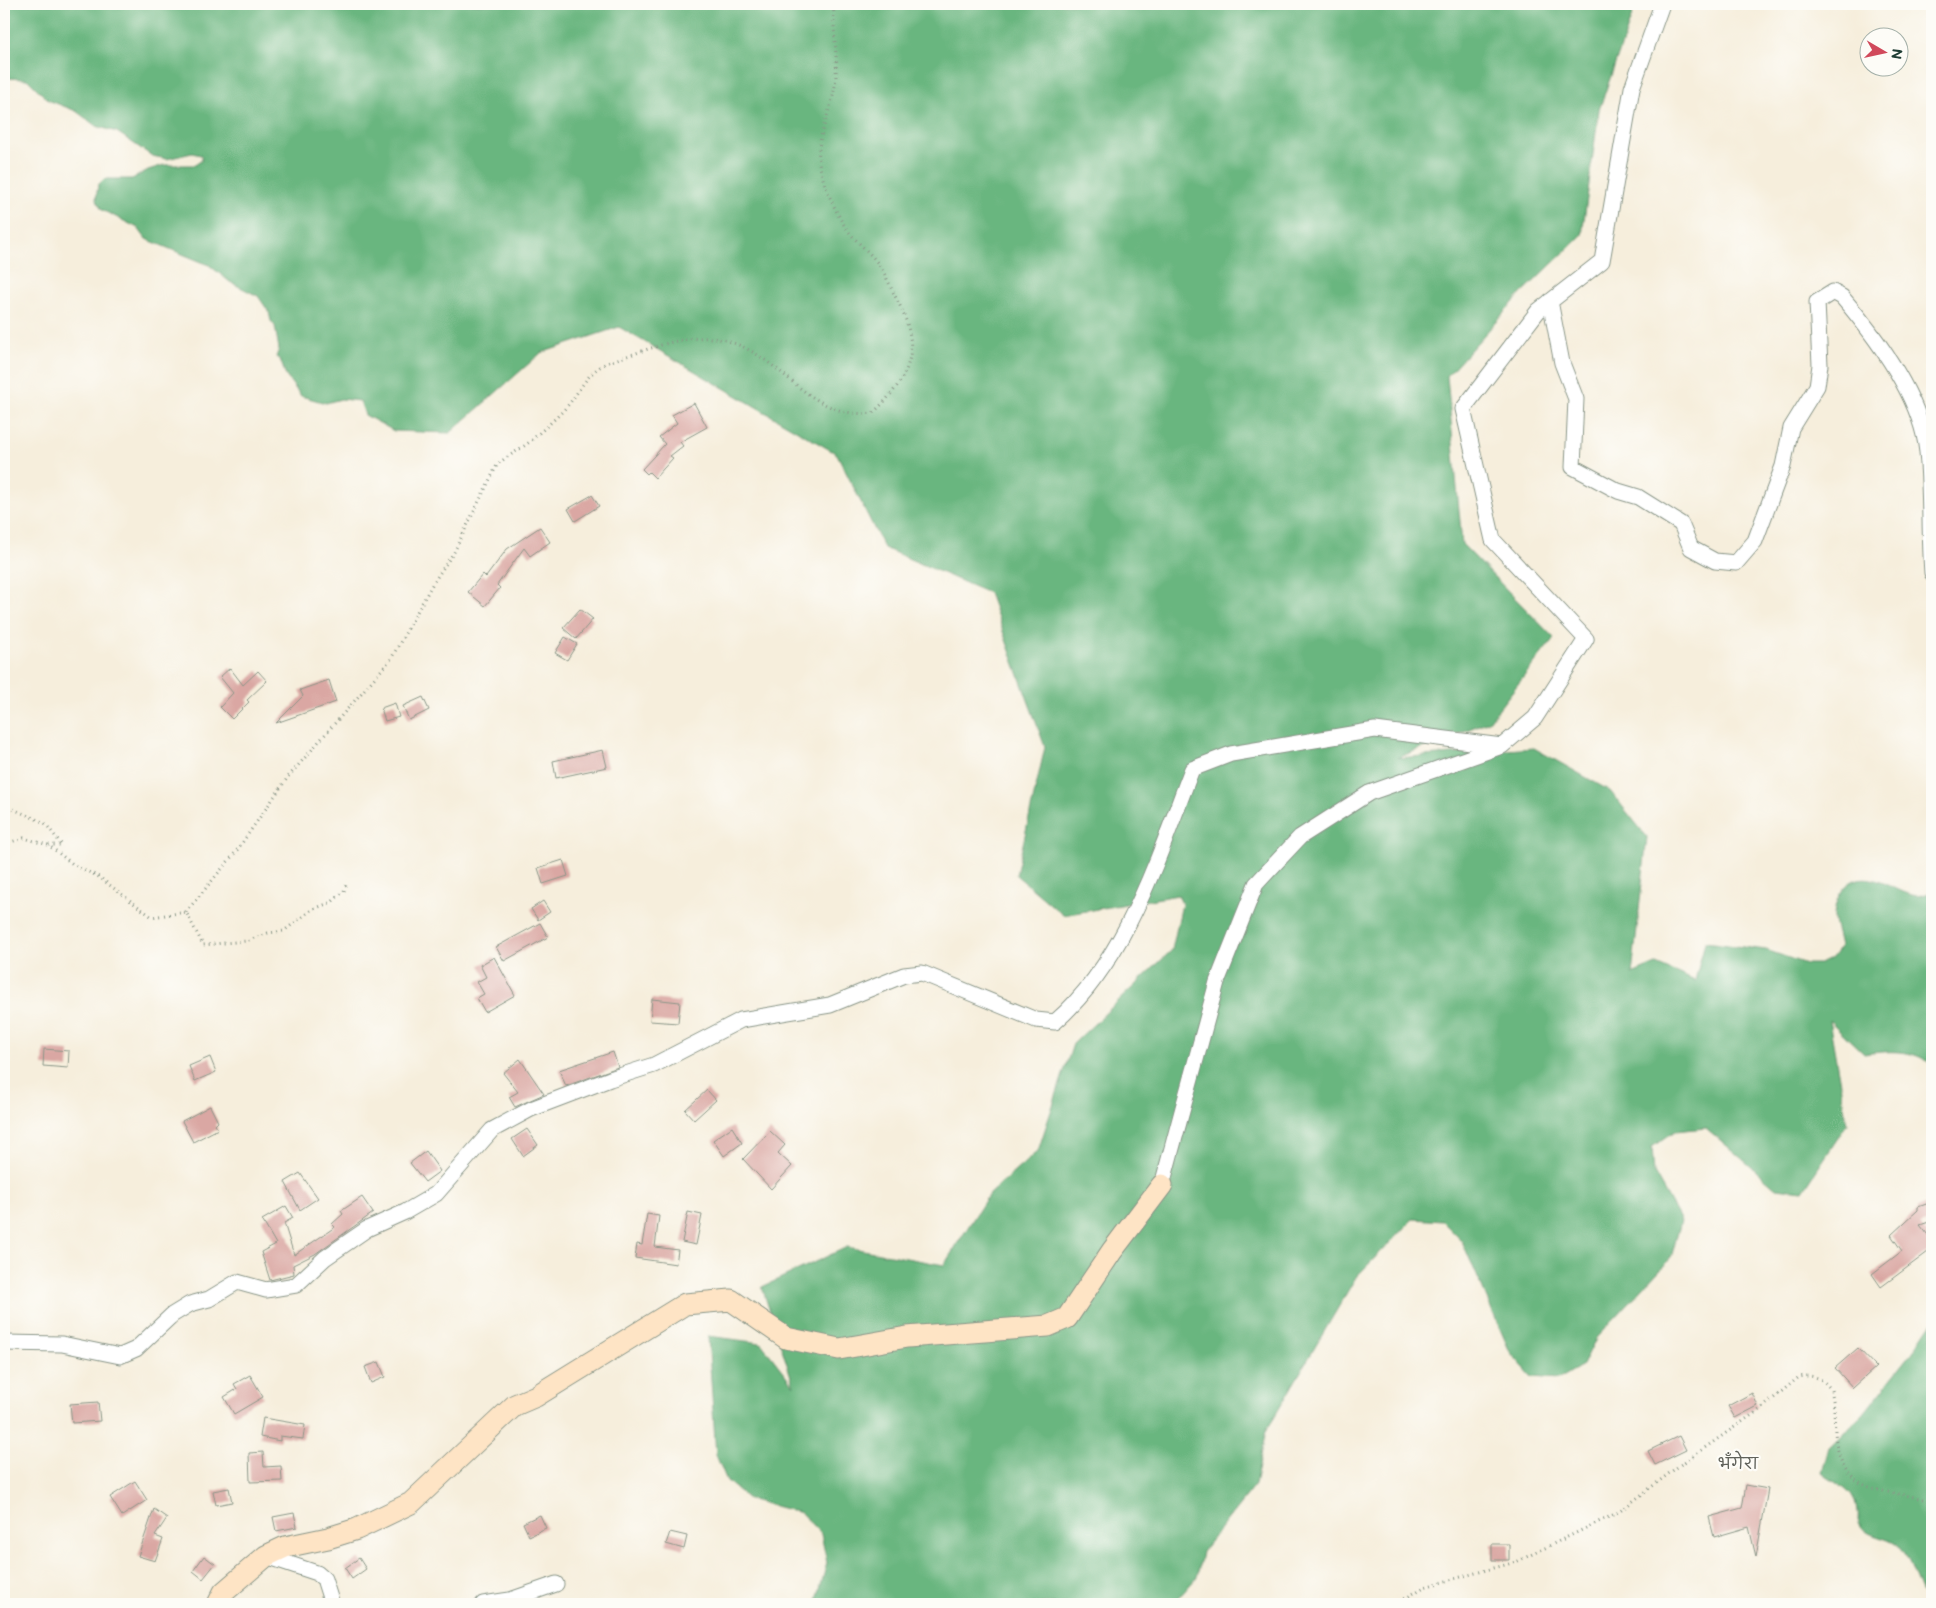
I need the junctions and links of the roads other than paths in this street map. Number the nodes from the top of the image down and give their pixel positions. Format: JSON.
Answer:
{"nodes":[{"id":1,"x":1662,"y":4,"type":"edge"},
{"id":2,"x":1550,"y":301,"type":"junction"},
{"id":3,"x":1932,"y":573,"type":"edge"},
{"id":4,"x":1502,"y":746,"type":"junction"},
{"id":5,"x":1162,"y":1185,"type":"joint"},
{"id":6,"x":4,"y":1344,"type":"edge"},
{"id":7,"x":266,"y":1556,"type":"junction"},
{"id":8,"x":556,"y":1584,"type":"dead end"},
{"id":9,"x":218,"y":1604,"type":"edge"},
{"id":10,"x":332,"y":1604,"type":"edge"},
{"id":11,"x":483,"y":1604,"type":"edge"}],
"edges":[{"from":1,"to":2,"type":"street"},
{"from":2,"to":3,"type":"street"},
{"from":2,"to":4,"type":"street"},
{"from":4,"to":5,"type":"street"},
{"from":4,"to":6,"type":"street"},
{"from":5,"to":7,"type":"street"},
{"from":7,"to":9,"type":"street"},
{"from":7,"to":10,"type":"street"},
{"from":8,"to":11,"type":"street"}]}
